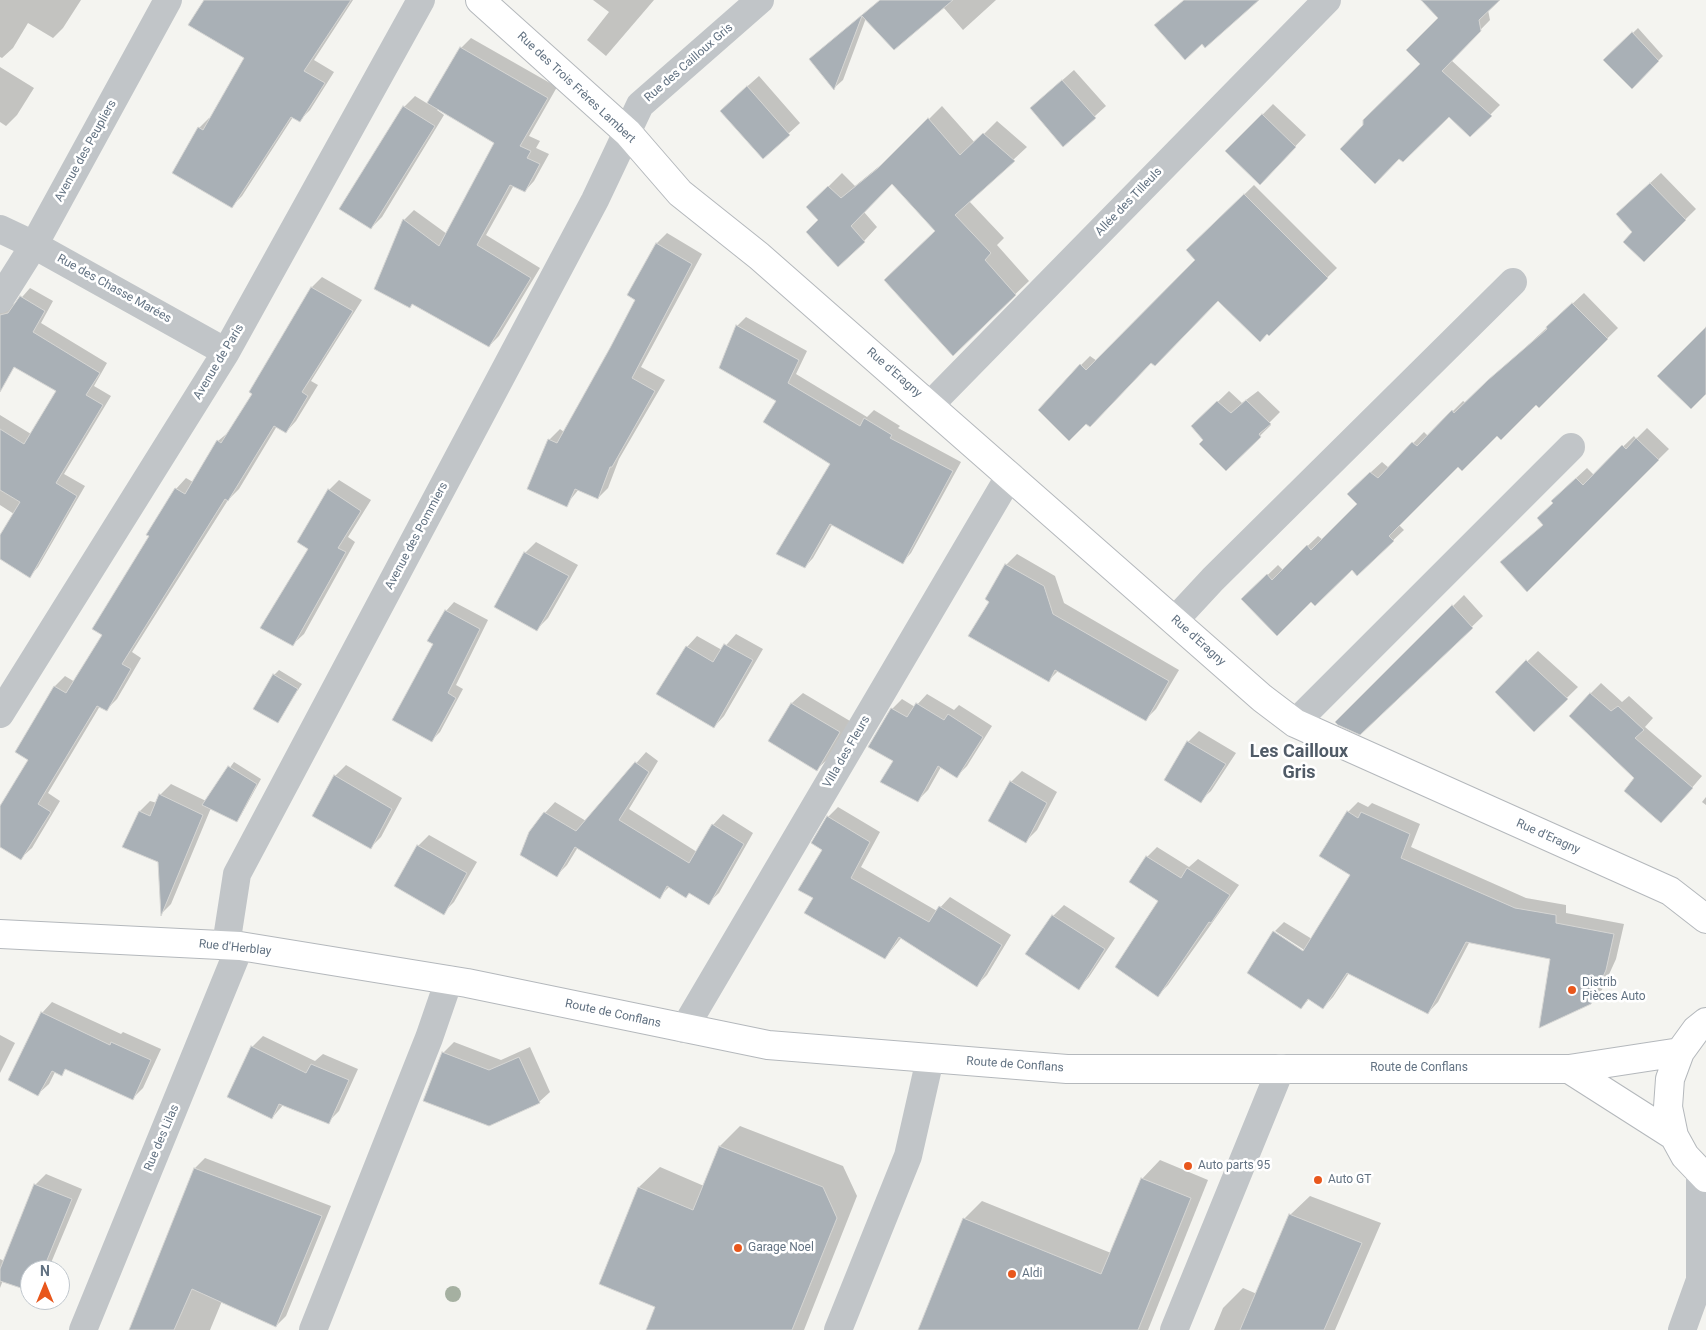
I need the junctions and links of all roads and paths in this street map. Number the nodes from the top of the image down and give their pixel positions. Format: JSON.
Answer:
{"nodes":[{"id":1,"x":168,"y":0,"type":"edge"},
{"id":2,"x":421,"y":0,"type":"edge"},
{"id":3,"x":480,"y":0,"type":"edge"},
{"id":4,"x":760,"y":0,"type":"edge"},
{"id":5,"x":1327,"y":0,"type":"edge"},
{"id":6,"x":628,"y":133,"type":"junction"},
{"id":7,"x":0,"y":229,"type":"edge"},
{"id":8,"x":34,"y":245,"type":"junction"},
{"id":9,"x":759,"y":256,"type":"joint"},
{"id":10,"x":1513,"y":282,"type":"dead end"},
{"id":11,"x":0,"y":299,"type":"edge"},
{"id":12,"x":226,"y":352,"type":"junction"},
{"id":13,"x":930,"y":405,"type":"junction"},
{"id":14,"x":1571,"y":447,"type":"dead end"},
{"id":15,"x":1010,"y":475,"type":"junction"},
{"id":16,"x":1174,"y":620,"type":"junction"},
{"id":17,"x":0,"y":714,"type":"edge"},
{"id":18,"x":1295,"y":723,"type":"junction"},
{"id":19,"x":1706,"y":919,"type":"edge"},
{"id":20,"x":0,"y":934,"type":"edge"},
{"id":21,"x":233,"y":946,"type":"junction"},
{"id":22,"x":458,"y":981,"type":"junction"},
{"id":23,"x":1706,"y":1022,"type":"edge"},
{"id":24,"x":684,"y":1029,"type":"junction"},
{"id":25,"x":1680,"y":1052,"type":"junction"},
{"id":26,"x":930,"y":1058,"type":"junction"},
{"id":27,"x":1281,"y":1068,"type":"junction"},
{"id":28,"x":1569,"y":1069,"type":"junction"},
{"id":29,"x":1674,"y":1136,"type":"junction"},
{"id":30,"x":1703,"y":1176,"type":"edge"},
{"id":31,"x":1703,"y":1276,"type":"edge"},
{"id":32,"x":83,"y":1330,"type":"edge"},
{"id":33,"x":313,"y":1330,"type":"edge"},
{"id":34,"x":838,"y":1330,"type":"edge"},
{"id":35,"x":1174,"y":1330,"type":"edge"},
{"id":36,"x":1682,"y":1330,"type":"edge"}],
"edges":[{"from":1,"to":8,"type":"street","name":"Avenue des Peupliers"},
{"from":2,"to":12,"type":"street","name":"Avenue de Paris"},
{"from":3,"to":6,"type":"main road","name":"Rue des Trois Frères Lambert"},
{"from":4,"to":6,"type":"street","name":"Rue des Cailloux Gris"},
{"from":5,"to":13,"type":"street","name":"Allée des Tilleuls"},
{"from":6,"to":9,"type":"main road","name":"Rue des Trois Frères Lambert"},
{"from":6,"to":21,"type":"street","name":"Avenue des Pommiers"},
{"from":7,"to":8,"type":"street","name":"Rue des Chasse Marées"},
{"from":8,"to":11,"type":"street","name":"Avenue des Peupliers"},
{"from":8,"to":12,"type":"street","name":"Rue des Chasse Marées"},
{"from":9,"to":13,"type":"main road","name":"Rue d'Eragny"},
{"from":10,"to":16,"type":"street"},
{"from":12,"to":17,"type":"street","name":"Avenue de Paris"},
{"from":13,"to":15,"type":"main road","name":"Rue d'Eragny"},
{"from":14,"to":18,"type":"street"},
{"from":15,"to":16,"type":"main road","name":"Rue d'Eragny"},
{"from":15,"to":24,"type":"street","name":"Villa des Fleurs"},
{"from":16,"to":18,"type":"main road","name":"Rue d'Eragny"},
{"from":18,"to":19,"type":"main road","name":"Rue d'Eragny"},
{"from":20,"to":21,"type":"main road","name":"Rue d'Herblay"},
{"from":21,"to":22,"type":"main road","name":"Rue d'Herblay"},
{"from":21,"to":32,"type":"street","name":"Rue des Lilas"},
{"from":22,"to":24,"type":"main road","name":"Route de Conflans"},
{"from":22,"to":33,"type":"street"},
{"from":23,"to":25,"type":"main road"},
{"from":24,"to":26,"type":"main road","name":"Route de Conflans"},
{"from":25,"to":28,"type":"main road","name":"Route de Conflans"},
{"from":25,"to":29,"type":"main road"},
{"from":26,"to":27,"type":"main road","name":"Route de Conflans"},
{"from":26,"to":34,"type":"street"},
{"from":27,"to":28,"type":"main road","name":"Route de Conflans"},
{"from":27,"to":35,"type":"street"},
{"from":28,"to":29,"type":"main road"},
{"from":29,"to":30,"type":"main road"},
{"from":30,"to":31,"type":"street"},
{"from":31,"to":36,"type":"street"}]}
